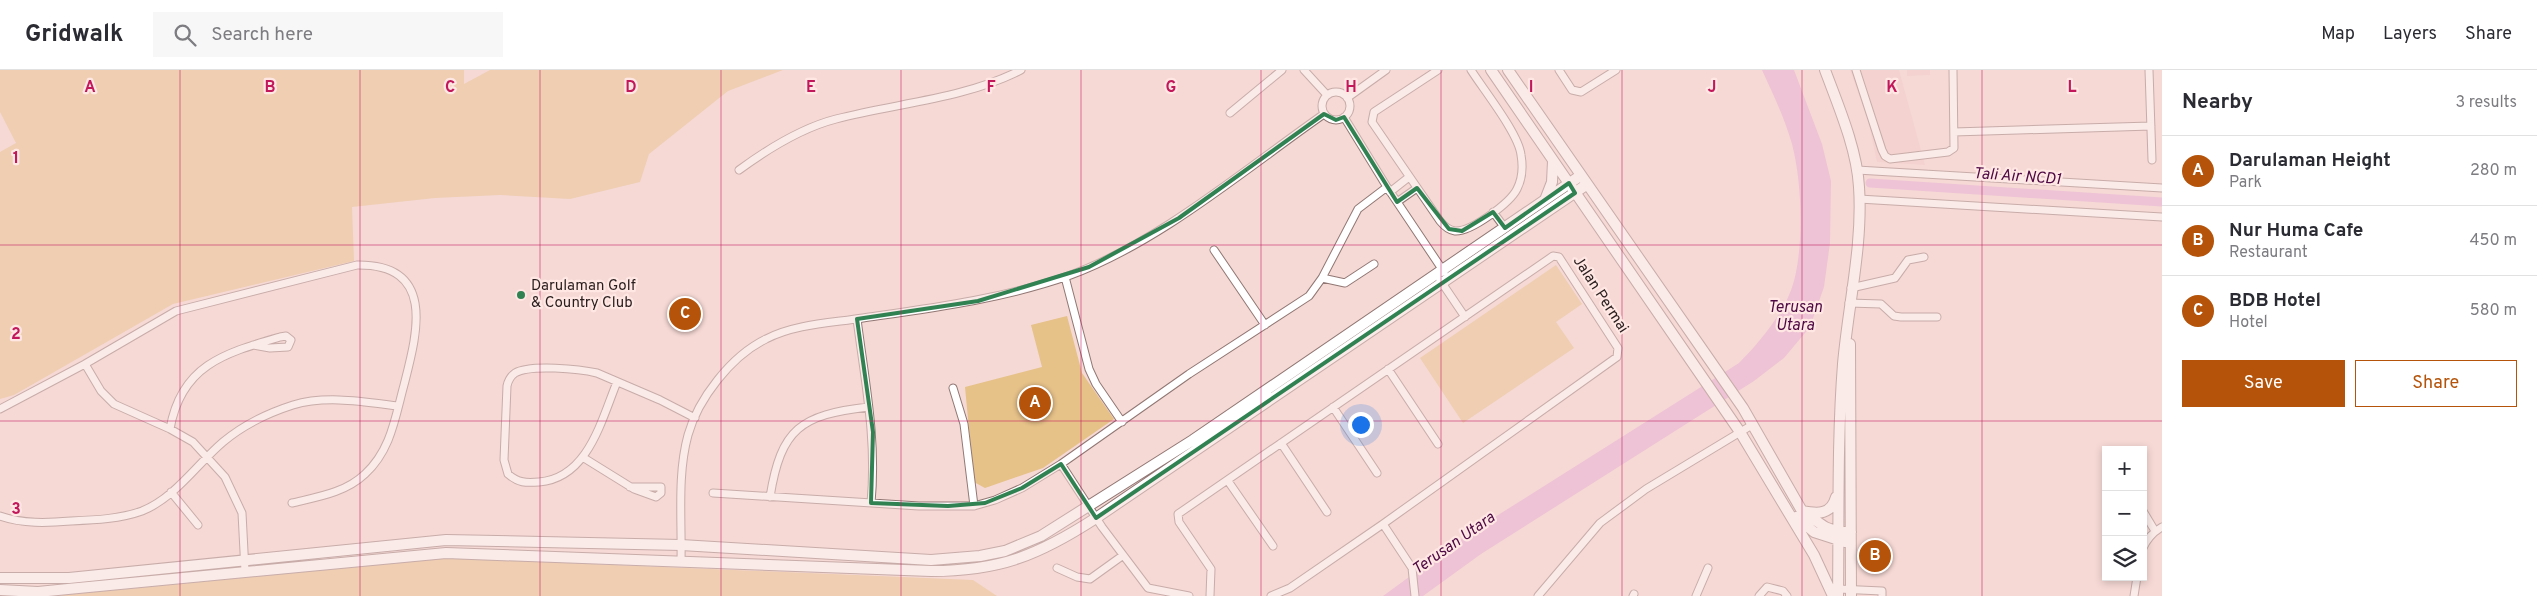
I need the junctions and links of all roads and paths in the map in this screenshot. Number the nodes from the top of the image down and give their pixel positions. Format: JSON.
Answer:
{"nodes":[{"id":1,"x":1020,"y":70,"type":"edge"},
{"id":2,"x":1282,"y":70,"type":"edge"},
{"id":3,"x":1304,"y":70,"type":"edge"},
{"id":4,"x":1386,"y":70,"type":"edge"},
{"id":5,"x":1438,"y":70,"type":"edge"},
{"id":6,"x":1471,"y":70,"type":"edge"},
{"id":7,"x":1491,"y":70,"type":"edge"},
{"id":8,"x":1508,"y":70,"type":"edge"},
{"id":9,"x":1559,"y":70,"type":"edge"},
{"id":10,"x":1616,"y":70,"type":"edge"},
{"id":11,"x":1826,"y":70,"type":"edge"},
{"id":12,"x":1856,"y":70,"type":"edge"},
{"id":13,"x":1953,"y":70,"type":"edge"},
{"id":14,"x":2149,"y":70,"type":"edge"},
{"id":15,"x":1327,"y":95,"type":"junction"},
{"id":16,"x":1347,"y":98,"type":"junction"},
{"id":17,"x":1230,"y":113,"type":"dead end"},
{"id":18,"x":1324,"y":114,"type":"junction"},
{"id":19,"x":1344,"y":117,"type":"junction"},
{"id":20,"x":2151,"y":126,"type":"junction"},
{"id":21,"x":1954,"y":132,"type":"junction"},
{"id":22,"x":2152,"y":160,"type":"dead end"},
{"id":23,"x":1553,"y":161,"type":"junction"},
{"id":24,"x":739,"y":170,"type":"dead end"},
{"id":25,"x":1857,"y":170,"type":"junction"},
{"id":26,"x":1410,"y":177,"type":"junction"},
{"id":27,"x":1583,"y":180,"type":"junction"},
{"id":28,"x":1417,"y":188,"type":"junction"},
{"id":29,"x":1572,"y":188,"type":"junction"},
{"id":30,"x":2162,"y":188,"type":"edge"},
{"id":31,"x":1388,"y":190,"type":"junction"},
{"id":32,"x":1859,"y":199,"type":"junction"},
{"id":33,"x":1545,"y":201,"type":"junction"},
{"id":34,"x":1397,"y":202,"type":"junction"},
{"id":35,"x":1493,"y":212,"type":"junction"},
{"id":36,"x":2162,"y":217,"type":"edge"},
{"id":37,"x":1505,"y":228,"type":"junction"},
{"id":38,"x":1214,"y":250,"type":"dead end"},
{"id":39,"x":1924,"y":257,"type":"dead end"},
{"id":40,"x":1374,"y":264,"type":"dead end"},
{"id":41,"x":1439,"y":272,"type":"junction"},
{"id":42,"x":1065,"y":277,"type":"junction"},
{"id":43,"x":1322,"y":278,"type":"junction"},
{"id":44,"x":1446,"y":282,"type":"junction"},
{"id":45,"x":1851,"y":288,"type":"junction"},
{"id":46,"x":1849,"y":303,"type":"junction"},
{"id":47,"x":1848,"y":315,"type":"junction"},
{"id":48,"x":1937,"y":316,"type":"dead end"},
{"id":49,"x":1465,"y":317,"type":"junction"},
{"id":50,"x":858,"y":319,"type":"junction"},
{"id":51,"x":1265,"y":325,"type":"junction"},
{"id":52,"x":253,"y":345,"type":"dead end"},
{"id":53,"x":85,"y":364,"type":"junction"},
{"id":54,"x":1388,"y":369,"type":"junction"},
{"id":55,"x":617,"y":382,"type":"junction"},
{"id":56,"x":953,"y":388,"type":"dead end"},
{"id":57,"x":398,"y":406,"type":"junction"},
{"id":58,"x":868,"y":407,"type":"junction"},
{"id":59,"x":1333,"y":407,"type":"junction"},
{"id":60,"x":0,"y":409,"type":"edge"},
{"id":61,"x":695,"y":418,"type":"junction"},
{"id":62,"x":1122,"y":422,"type":"junction"},
{"id":63,"x":1752,"y":425,"type":"junction"},
{"id":64,"x":170,"y":429,"type":"junction"},
{"id":65,"x":1740,"y":432,"type":"junction"},
{"id":66,"x":1281,"y":443,"type":"junction"},
{"id":67,"x":1438,"y":444,"type":"dead end"},
{"id":68,"x":209,"y":457,"type":"junction"},
{"id":69,"x":584,"y":458,"type":"junction"},
{"id":70,"x":1062,"y":464,"type":"junction"},
{"id":71,"x":1377,"y":473,"type":"dead end"},
{"id":72,"x":1228,"y":481,"type":"junction"},
{"id":73,"x":630,"y":487,"type":"dead end"},
{"id":74,"x":1838,"y":488,"type":"junction"},
{"id":75,"x":171,"y":492,"type":"junction"},
{"id":76,"x":713,"y":494,"type":"dead end"},
{"id":77,"x":770,"y":497,"type":"junction"},
{"id":78,"x":292,"y":503,"type":"dead end"},
{"id":79,"x":871,"y":503,"type":"junction"},
{"id":80,"x":974,"y":506,"type":"junction"},
{"id":81,"x":1089,"y":507,"type":"junction"},
{"id":82,"x":1787,"y":507,"type":"junction"},
{"id":83,"x":1802,"y":511,"type":"junction"},
{"id":84,"x":1327,"y":512,"type":"dead end"},
{"id":85,"x":0,"y":516,"type":"edge"},
{"id":86,"x":2147,"y":516,"type":"edge"},
{"id":87,"x":1096,"y":518,"type":"junction"},
{"id":88,"x":1383,"y":524,"type":"junction"},
{"id":89,"x":198,"y":525,"type":"dead end"},
{"id":90,"x":2158,"y":529,"type":"edge"},
{"id":91,"x":1838,"y":537,"type":"junction"},
{"id":92,"x":1850,"y":537,"type":"junction"},
{"id":93,"x":2147,"y":540,"type":"edge"},
{"id":94,"x":681,"y":545,"type":"junction"},
{"id":95,"x":1273,"y":546,"type":"dead end"},
{"id":96,"x":1122,"y":556,"type":"junction"},
{"id":97,"x":244,"y":559,"type":"junction"},
{"id":98,"x":681,"y":561,"type":"junction"},
{"id":99,"x":1057,"y":568,"type":"dead end"},
{"id":100,"x":1708,"y":568,"type":"dead end"},
{"id":101,"x":245,"y":571,"type":"junction"},
{"id":102,"x":0,"y":578,"type":"edge"},
{"id":103,"x":2136,"y":581,"type":"edge"},
{"id":104,"x":0,"y":590,"type":"edge"},
{"id":105,"x":1851,"y":593,"type":"edge"},
{"id":106,"x":1837,"y":594,"type":"edge"},
{"id":107,"x":1189,"y":596,"type":"edge"},
{"id":108,"x":1210,"y":596,"type":"edge"},
{"id":109,"x":1271,"y":596,"type":"edge"},
{"id":110,"x":1415,"y":596,"type":"edge"},
{"id":111,"x":1538,"y":596,"type":"edge"},
{"id":112,"x":1696,"y":596,"type":"edge"},
{"id":113,"x":1759,"y":596,"type":"edge"},
{"id":114,"x":1787,"y":596,"type":"edge"},
{"id":115,"x":1882,"y":596,"type":"edge"},
{"id":116,"x":2134,"y":596,"type":"edge"}],
"edges":[{"from":1,"to":24,"type":"street"},
{"from":2,"to":17,"type":"street"},
{"from":3,"to":15,"type":"street"},
{"from":4,"to":16,"type":"street"},
{"from":5,"to":26,"type":"street"},
{"from":6,"to":35,"type":"street"},
{"from":7,"to":23,"type":"street"},
{"from":8,"to":27,"type":"street"},
{"from":9,"to":10,"type":"street"},
{"from":11,"to":25,"type":"street"},
{"from":12,"to":21,"type":"street"},
{"from":13,"to":21,"type":"street"},
{"from":14,"to":20,"type":"street"},
{"from":15,"to":16,"type":"street"},
{"from":15,"to":18,"type":"street"},
{"from":16,"to":19,"type":"street"},
{"from":18,"to":19,"type":"street"},
{"from":18,"to":42,"type":"street"},
{"from":19,"to":31,"type":"street"},
{"from":20,"to":21,"type":"street"},
{"from":20,"to":22,"type":"street"},
{"from":23,"to":29,"type":"street"},
{"from":23,"to":33,"type":"street"},
{"from":25,"to":30,"type":"street"},
{"from":25,"to":32,"type":"street"},
{"from":26,"to":28,"type":"street"},
{"from":26,"to":31,"type":"street"},
{"from":27,"to":29,"type":"street"},
{"from":27,"to":63,"type":"street"},
{"from":28,"to":34,"type":"street"},
{"from":28,"to":35,"type":"street"},
{"from":29,"to":33,"type":"street"},
{"from":29,"to":44,"type":"street"},
{"from":29,"to":65,"type":"street"},
{"from":31,"to":34,"type":"street"},
{"from":31,"to":43,"type":"street"},
{"from":32,"to":36,"type":"street"},
{"from":32,"to":45,"type":"street"},
{"from":33,"to":37,"type":"street"},
{"from":34,"to":41,"type":"street"},
{"from":35,"to":37,"type":"street"},
{"from":37,"to":41,"type":"street"},
{"from":38,"to":51,"type":"street"},
{"from":39,"to":45,"type":"street"},
{"from":40,"to":43,"type":"street"},
{"from":41,"to":44,"type":"street"},
{"from":41,"to":81,"type":"street"},
{"from":42,"to":50,"type":"street"},
{"from":42,"to":62,"type":"street"},
{"from":43,"to":51,"type":"street"},
{"from":44,"to":49,"type":"street"},
{"from":44,"to":87,"type":"street"},
{"from":45,"to":46,"type":"street"},
{"from":46,"to":47,"type":"street"},
{"from":46,"to":48,"type":"street"},
{"from":47,"to":74,"type":"street"},
{"from":47,"to":92,"type":"street"},
{"from":49,"to":54,"type":"street","name":"Jalan Permai"},
{"from":49,"to":88,"type":"street","name":"Jalan Permai"},
{"from":50,"to":58,"type":"street"},
{"from":50,"to":61,"type":"street"},
{"from":51,"to":62,"type":"street"},
{"from":52,"to":64,"type":"street"},
{"from":53,"to":57,"type":"street"},
{"from":53,"to":60,"type":"street"},
{"from":53,"to":64,"type":"street"},
{"from":54,"to":59,"type":"street","name":"Jalan Permai"},
{"from":54,"to":67,"type":"street"},
{"from":55,"to":61,"type":"street"},
{"from":55,"to":69,"type":"street"},
{"from":55,"to":69,"type":"street"},
{"from":56,"to":80,"type":"street"},
{"from":57,"to":68,"type":"street"},
{"from":57,"to":78,"type":"street"},
{"from":58,"to":77,"type":"street"},
{"from":58,"to":79,"type":"street"},
{"from":59,"to":66,"type":"street","name":"Jalan Permai"},
{"from":59,"to":71,"type":"street"},
{"from":61,"to":94,"type":"street"},
{"from":62,"to":70,"type":"street"},
{"from":63,"to":65,"type":"street"},
{"from":63,"to":83,"type":"street"},
{"from":64,"to":68,"type":"street"},
{"from":65,"to":82,"type":"street"},
{"from":65,"to":111,"type":"street"},
{"from":66,"to":72,"type":"street","name":"Jalan Permai"},
{"from":66,"to":84,"type":"street"},
{"from":68,"to":75,"type":"street"},
{"from":68,"to":97,"type":"street"},
{"from":69,"to":73,"type":"street"},
{"from":70,"to":80,"type":"street"},
{"from":70,"to":81,"type":"street"},
{"from":72,"to":95,"type":"street"},
{"from":72,"to":108,"type":"street","name":"Jalan Permai"},
{"from":74,"to":83,"type":"street"},
{"from":74,"to":91,"type":"street"},
{"from":75,"to":85,"type":"street"},
{"from":75,"to":89,"type":"street"},
{"from":76,"to":77,"type":"street"},
{"from":77,"to":79,"type":"street"},
{"from":79,"to":80,"type":"street"},
{"from":81,"to":87,"type":"street"},
{"from":81,"to":94,"type":"street"},
{"from":82,"to":91,"type":"street"},
{"from":82,"to":106,"type":"street"},
{"from":83,"to":91,"type":"street"},
{"from":86,"to":90,"type":"street"},
{"from":87,"to":96,"type":"street"},
{"from":87,"to":98,"type":"street"},
{"from":88,"to":109,"type":"street","name":"Jalan Permai"},
{"from":88,"to":110,"type":"street"},
{"from":90,"to":93,"type":"street"},
{"from":91,"to":92,"type":"street"},
{"from":91,"to":106,"type":"street"},
{"from":92,"to":105,"type":"street"},
{"from":94,"to":97,"type":"street"},
{"from":94,"to":98,"type":"street"},
{"from":96,"to":99,"type":"street"},
{"from":96,"to":107,"type":"street"},
{"from":97,"to":101,"type":"street"},
{"from":97,"to":102,"type":"street"},
{"from":98,"to":101,"type":"street"},
{"from":100,"to":112,"type":"street"},
{"from":101,"to":104,"type":"street"},
{"from":103,"to":116,"type":"street"},
{"from":105,"to":106,"type":"street"},
{"from":105,"to":115,"type":"street"},
{"from":113,"to":114,"type":"street"}]}
